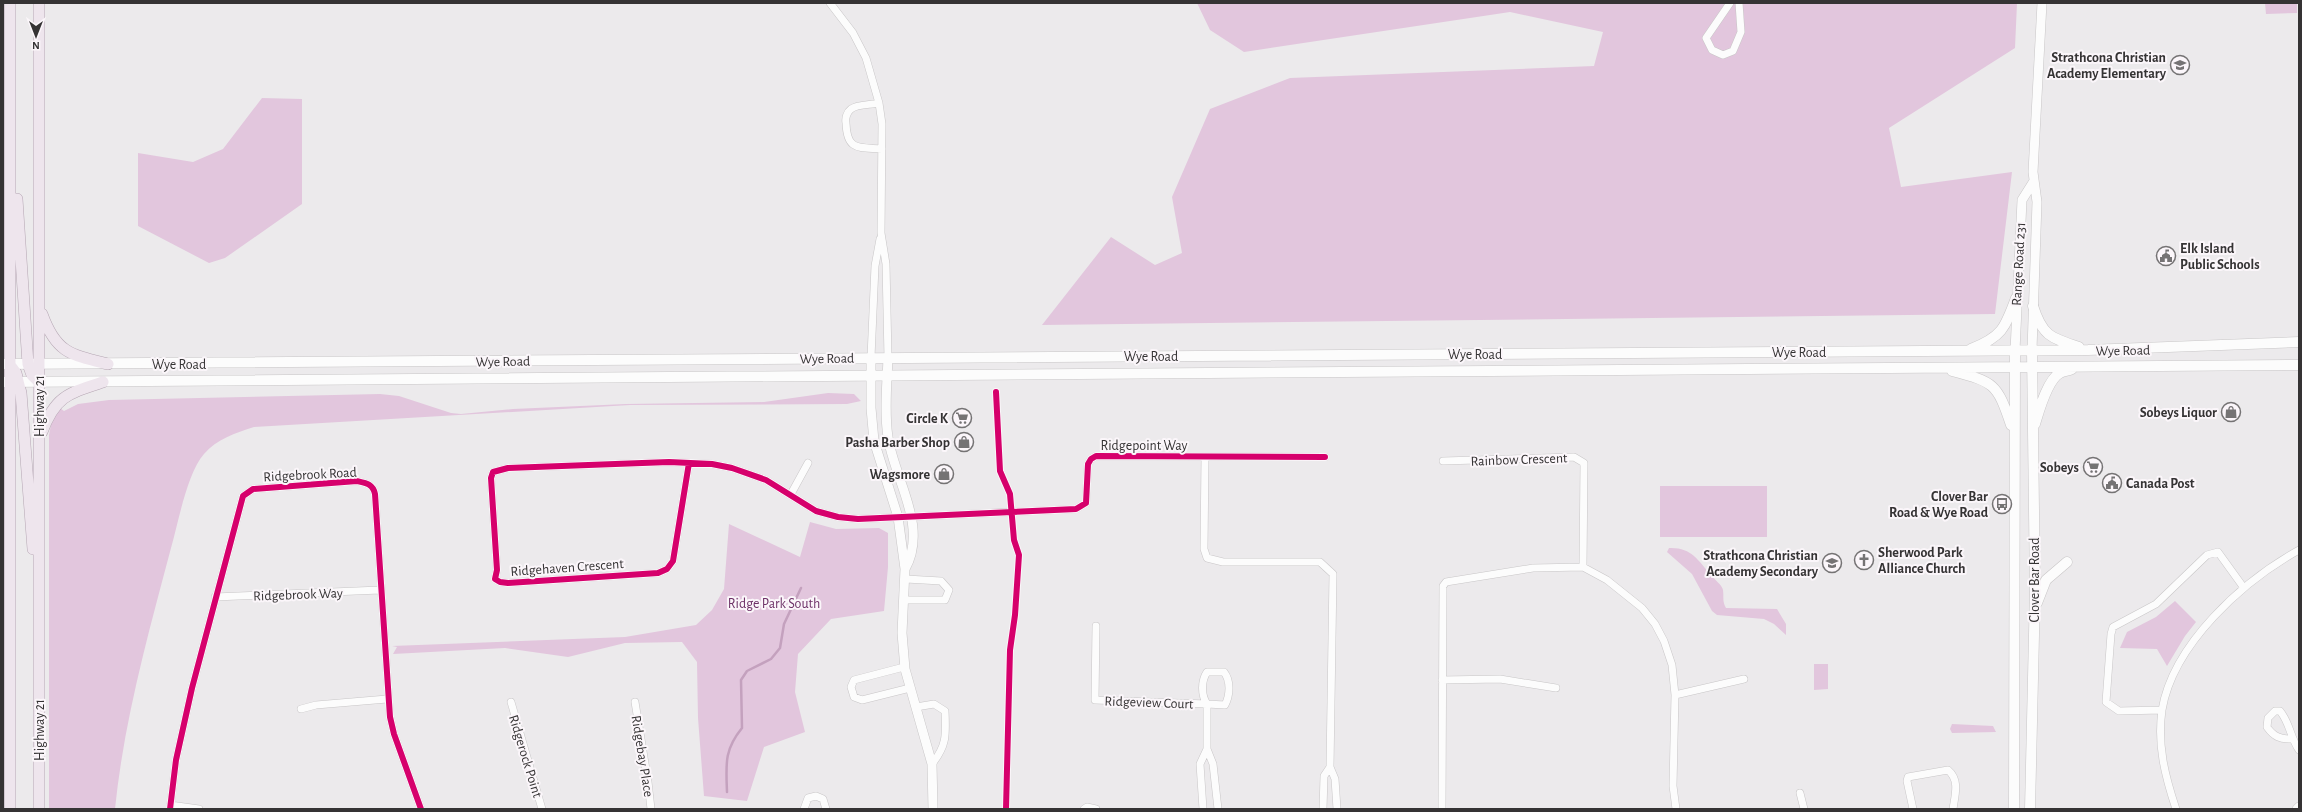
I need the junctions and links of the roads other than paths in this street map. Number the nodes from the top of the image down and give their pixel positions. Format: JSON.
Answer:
{"nodes":[{"id":1,"x":10,"y":3,"type":"edge"},
{"id":2,"x":39,"y":3,"type":"edge"},
{"id":3,"x":830,"y":3,"type":"edge"},
{"id":4,"x":1730,"y":3,"type":"edge"},
{"id":5,"x":1739,"y":3,"type":"edge"},
{"id":6,"x":2042,"y":3,"type":"edge"},
{"id":7,"x":879,"y":103,"type":"junction"},
{"id":8,"x":882,"y":148,"type":"junction"},
{"id":9,"x":10,"y":169,"type":"junction"},
{"id":10,"x":2034,"y":181,"type":"junction"},
{"id":11,"x":881,"y":233,"type":"junction"},
{"id":12,"x":2016,"y":298,"type":"junction"},
{"id":13,"x":10,"y":306,"type":"junction"},
{"id":14,"x":2033,"y":306,"type":"junction"},
{"id":15,"x":39,"y":308,"type":"junction"},
{"id":16,"x":3,"y":319,"type":"edge"},
{"id":17,"x":2299,"y":342,"type":"edge"},
{"id":18,"x":2032,"y":350,"type":"junction"},
{"id":19,"x":2088,"y":350,"type":"junction"},
{"id":20,"x":1965,"y":351,"type":"junction"},
{"id":21,"x":2015,"y":351,"type":"junction"},
{"id":22,"x":871,"y":358,"type":"junction"},
{"id":23,"x":888,"y":358,"type":"junction"},
{"id":24,"x":6,"y":364,"type":"edge"},
{"id":25,"x":34,"y":364,"type":"junction"},
{"id":26,"x":108,"y":364,"type":"junction"},
{"id":27,"x":2299,"y":365,"type":"edge"},
{"id":28,"x":2080,"y":366,"type":"junction"},
{"id":29,"x":1940,"y":367,"type":"junction"},
{"id":30,"x":2015,"y":367,"type":"junction"},
{"id":31,"x":2032,"y":367,"type":"junction"},
{"id":32,"x":871,"y":376,"type":"junction"},
{"id":33,"x":887,"y":376,"type":"junction"},
{"id":34,"x":11,"y":382,"type":"edge"},
{"id":35,"x":39,"y":382,"type":"junction"},
{"id":36,"x":103,"y":382,"type":"junction"},
{"id":37,"x":3,"y":414,"type":"edge"},
{"id":38,"x":11,"y":431,"type":"junction"},
{"id":39,"x":2014,"y":431,"type":"junction"},
{"id":40,"x":2032,"y":431,"type":"junction"},
{"id":41,"x":39,"y":440,"type":"junction"},
{"id":42,"x":1205,"y":457,"type":"junction"},
{"id":43,"x":1325,"y":457,"type":"dead end"},
{"id":44,"x":1443,"y":461,"type":"dead end"},
{"id":45,"x":689,"y":463,"type":"junction"},
{"id":46,"x":808,"y":463,"type":"dead end"},
{"id":47,"x":791,"y":494,"type":"junction"},
{"id":48,"x":911,"y":516,"type":"junction"},
{"id":49,"x":898,"y":517,"type":"junction"},
{"id":50,"x":2299,"y":550,"type":"edge"},
{"id":51,"x":2067,"y":562,"type":"dead end"},
{"id":52,"x":1583,"y":567,"type":"junction"},
{"id":53,"x":905,"y":569,"type":"junction"},
{"id":54,"x":39,"y":579,"type":"junction"},
{"id":55,"x":906,"y":579,"type":"junction"},
{"id":56,"x":2244,"y":588,"type":"junction"},
{"id":57,"x":380,"y":590,"type":"junction"},
{"id":58,"x":215,"y":597,"type":"junction"},
{"id":59,"x":905,"y":600,"type":"junction"},
{"id":60,"x":2034,"y":608,"type":"junction"},
{"id":61,"x":1096,"y":626,"type":"dead end"},
{"id":62,"x":904,"y":667,"type":"junction"},
{"id":63,"x":1744,"y":679,"type":"dead end"},
{"id":64,"x":1442,"y":680,"type":"junction"},
{"id":65,"x":910,"y":688,"type":"junction"},
{"id":66,"x":1556,"y":688,"type":"dead end"},
{"id":67,"x":1675,"y":695,"type":"junction"},
{"id":68,"x":388,"y":699,"type":"junction"},
{"id":69,"x":511,"y":702,"type":"dead end"},
{"id":70,"x":635,"y":702,"type":"dead end"},
{"id":71,"x":1207,"y":704,"type":"junction"},
{"id":72,"x":916,"y":707,"type":"junction"},
{"id":73,"x":301,"y":709,"type":"dead end"},
{"id":74,"x":2162,"y":710,"type":"junction"},
{"id":75,"x":2292,"y":739,"type":"dead end"},
{"id":76,"x":1207,"y":749,"type":"junction"},
{"id":77,"x":2299,"y":750,"type":"edge"},
{"id":78,"x":932,"y":764,"type":"junction"},
{"id":79,"x":1330,"y":767,"type":"junction"},
{"id":80,"x":1800,"y":793,"type":"dead end"},
{"id":81,"x":170,"y":807,"type":"edge"},
{"id":82,"x":10,"y":809,"type":"edge"},
{"id":83,"x":39,"y":809,"type":"edge"},
{"id":84,"x":199,"y":809,"type":"edge"},
{"id":85,"x":421,"y":809,"type":"edge"},
{"id":86,"x":542,"y":809,"type":"edge"},
{"id":87,"x":651,"y":809,"type":"edge"},
{"id":88,"x":804,"y":809,"type":"edge"},
{"id":89,"x":826,"y":809,"type":"edge"},
{"id":90,"x":933,"y":809,"type":"edge"},
{"id":91,"x":1084,"y":809,"type":"edge"},
{"id":92,"x":1096,"y":809,"type":"edge"},
{"id":93,"x":1203,"y":809,"type":"edge"},
{"id":94,"x":1218,"y":809,"type":"edge"},
{"id":95,"x":1323,"y":809,"type":"edge"},
{"id":96,"x":1337,"y":809,"type":"edge"},
{"id":97,"x":1442,"y":809,"type":"edge"},
{"id":98,"x":1676,"y":809,"type":"edge"},
{"id":99,"x":1804,"y":809,"type":"edge"},
{"id":100,"x":1913,"y":809,"type":"edge"},
{"id":101,"x":1953,"y":809,"type":"edge"},
{"id":102,"x":2014,"y":809,"type":"edge"},
{"id":103,"x":2030,"y":809,"type":"edge"},
{"id":104,"x":2176,"y":809,"type":"edge"}],
"edges":[{"from":1,"to":9,"type":"main road","name":"Highway 21"},
{"from":2,"to":15,"type":"main road","name":"Highway 21"},
{"from":3,"to":7,"type":"street"},
{"from":4,"to":5,"type":"street"},
{"from":6,"to":10,"type":"street","name":"Range Road 231"},
{"from":7,"to":8,"type":"street"},
{"from":7,"to":8,"type":"street"},
{"from":8,"to":11,"type":"street"},
{"from":9,"to":13,"type":"main road","name":"Highway 21"},
{"from":9,"to":25,"type":"main road"},
{"from":10,"to":12,"type":"street","name":"Range Road 231"},
{"from":10,"to":14,"type":"street","name":"Range Road 231"},
{"from":11,"to":22,"type":"street"},
{"from":11,"to":23,"type":"street"},
{"from":12,"to":20,"type":"main road"},
{"from":12,"to":21,"type":"street","name":"Range Road 231"},
{"from":13,"to":16,"type":"main road"},
{"from":13,"to":24,"type":"main road","name":"Highway 21"},
{"from":14,"to":18,"type":"street","name":"Range Road 231"},
{"from":14,"to":19,"type":"main road"},
{"from":15,"to":25,"type":"main road","name":"Highway 21"},
{"from":15,"to":26,"type":"main road"},
{"from":17,"to":19,"type":"main road","name":"Wye Road"},
{"from":18,"to":19,"type":"main road","name":"Wye Road"},
{"from":18,"to":21,"type":"main road","name":"Wye Road"},
{"from":18,"to":31,"type":"main road","name":"Clover Bar Road"},
{"from":20,"to":21,"type":"main road","name":"Wye Road"},
{"from":20,"to":23,"type":"main road","name":"Wye Road"},
{"from":21,"to":30,"type":"main road","name":"Clover Bar Road"},
{"from":22,"to":23,"type":"main road","name":"Wye Road"},
{"from":22,"to":26,"type":"main road","name":"Wye Road"},
{"from":22,"to":32,"type":"street"},
{"from":23,"to":33,"type":"street"},
{"from":24,"to":25,"type":"main road","name":"Wye Road"},
{"from":24,"to":34,"type":"main road","name":"Highway 21"},
{"from":25,"to":26,"type":"main road","name":"Wye Road"},
{"from":25,"to":35,"type":"main road","name":"Highway 21"},
{"from":27,"to":28,"type":"main road","name":"Wye Road"},
{"from":28,"to":31,"type":"main road","name":"Wye Road"},
{"from":28,"to":40,"type":"main road"},
{"from":29,"to":30,"type":"main road","name":"Wye Road"},
{"from":29,"to":33,"type":"main road","name":"Wye Road"},
{"from":29,"to":39,"type":"main road"},
{"from":30,"to":31,"type":"main road","name":"Wye Road"},
{"from":30,"to":39,"type":"main road","name":"Clover Bar Road"},
{"from":31,"to":40,"type":"main road","name":"Clover Bar Road"},
{"from":32,"to":33,"type":"main road","name":"Wye Road"},
{"from":32,"to":36,"type":"main road","name":"Wye Road"},
{"from":32,"to":49,"type":"street"},
{"from":33,"to":48,"type":"street"},
{"from":34,"to":35,"type":"main road","name":"Wye Road"},
{"from":34,"to":38,"type":"main road","name":"Highway 21"},
{"from":34,"to":54,"type":"main road"},
{"from":35,"to":36,"type":"main road","name":"Wye Road"},
{"from":35,"to":41,"type":"main road","name":"Highway 21"},
{"from":36,"to":41,"type":"main road"},
{"from":37,"to":38,"type":"main road"},
{"from":38,"to":82,"type":"main road","name":"Highway 21"},
{"from":39,"to":102,"type":"main road","name":"Clover Bar Road"},
{"from":40,"to":60,"type":"main road","name":"Clover Bar Road"},
{"from":41,"to":54,"type":"main road","name":"Highway 21"},
{"from":42,"to":43,"type":"street","name":"Ridgepoint Way"},
{"from":42,"to":48,"type":"street","name":"Ridgepoint Way"},
{"from":42,"to":79,"type":"street","name":"Ridgepoint Way"},
{"from":44,"to":52,"type":"street","name":"Rainbow Crescent"},
{"from":45,"to":45,"type":"street","name":"Ridgehaven Crescent"},
{"from":45,"to":47,"type":"street","name":"Ridgehaven Crescent"},
{"from":46,"to":47,"type":"street"},
{"from":47,"to":49,"type":"street","name":"Ridgehaven Crescent"},
{"from":48,"to":49,"type":"street","name":"Ridgehaven Crescent"},
{"from":48,"to":53,"type":"street"},
{"from":49,"to":53,"type":"street"},
{"from":50,"to":56,"type":"street"},
{"from":51,"to":60,"type":"main road"},
{"from":52,"to":64,"type":"street"},
{"from":52,"to":67,"type":"street"},
{"from":53,"to":55,"type":"street"},
{"from":54,"to":83,"type":"main road","name":"Highway 21"},
{"from":55,"to":59,"type":"street"},
{"from":55,"to":59,"type":"street"},
{"from":56,"to":74,"type":"street"},
{"from":56,"to":74,"type":"street"},
{"from":57,"to":58,"type":"street","name":"Ridgebrook Way"},
{"from":57,"to":58,"type":"street","name":"Ridgebrook Road"},
{"from":57,"to":68,"type":"street","name":"Ridgebrook Road"},
{"from":58,"to":81,"type":"street","name":"Ridgebrook Road"},
{"from":59,"to":62,"type":"street"},
{"from":60,"to":103,"type":"main road","name":"Clover Bar Road"},
{"from":61,"to":71,"type":"street","name":"Ridgeview Court"},
{"from":62,"to":65,"type":"street"},
{"from":62,"to":65,"type":"street"},
{"from":63,"to":67,"type":"street"},
{"from":64,"to":66,"type":"street"},
{"from":64,"to":97,"type":"street"},
{"from":65,"to":72,"type":"street"},
{"from":67,"to":98,"type":"street"},
{"from":68,"to":73,"type":"street"},
{"from":68,"to":85,"type":"street","name":"Ridgebrook Road"},
{"from":69,"to":86,"type":"street","name":"Ridgerock Point"},
{"from":70,"to":87,"type":"street","name":"Ridgebay Place"},
{"from":71,"to":71,"type":"street","name":"Ridgeview Court"},
{"from":71,"to":76,"type":"street","name":"Ridgeview Court"},
{"from":72,"to":78,"type":"street"},
{"from":72,"to":78,"type":"street"},
{"from":74,"to":104,"type":"street"},
{"from":75,"to":77,"type":"street"},
{"from":76,"to":93,"type":"street","name":"Ridgeview Court"},
{"from":76,"to":94,"type":"street","name":"Ridgeview Court"},
{"from":78,"to":90,"type":"street"},
{"from":79,"to":95,"type":"street","name":"Ridgepoint Way"},
{"from":79,"to":96,"type":"street","name":"Ridgepoint Way"},
{"from":80,"to":99,"type":"street"},
{"from":81,"to":84,"type":"street"},
{"from":88,"to":89,"type":"street"},
{"from":91,"to":92,"type":"street"},
{"from":100,"to":101,"type":"street"}]}
